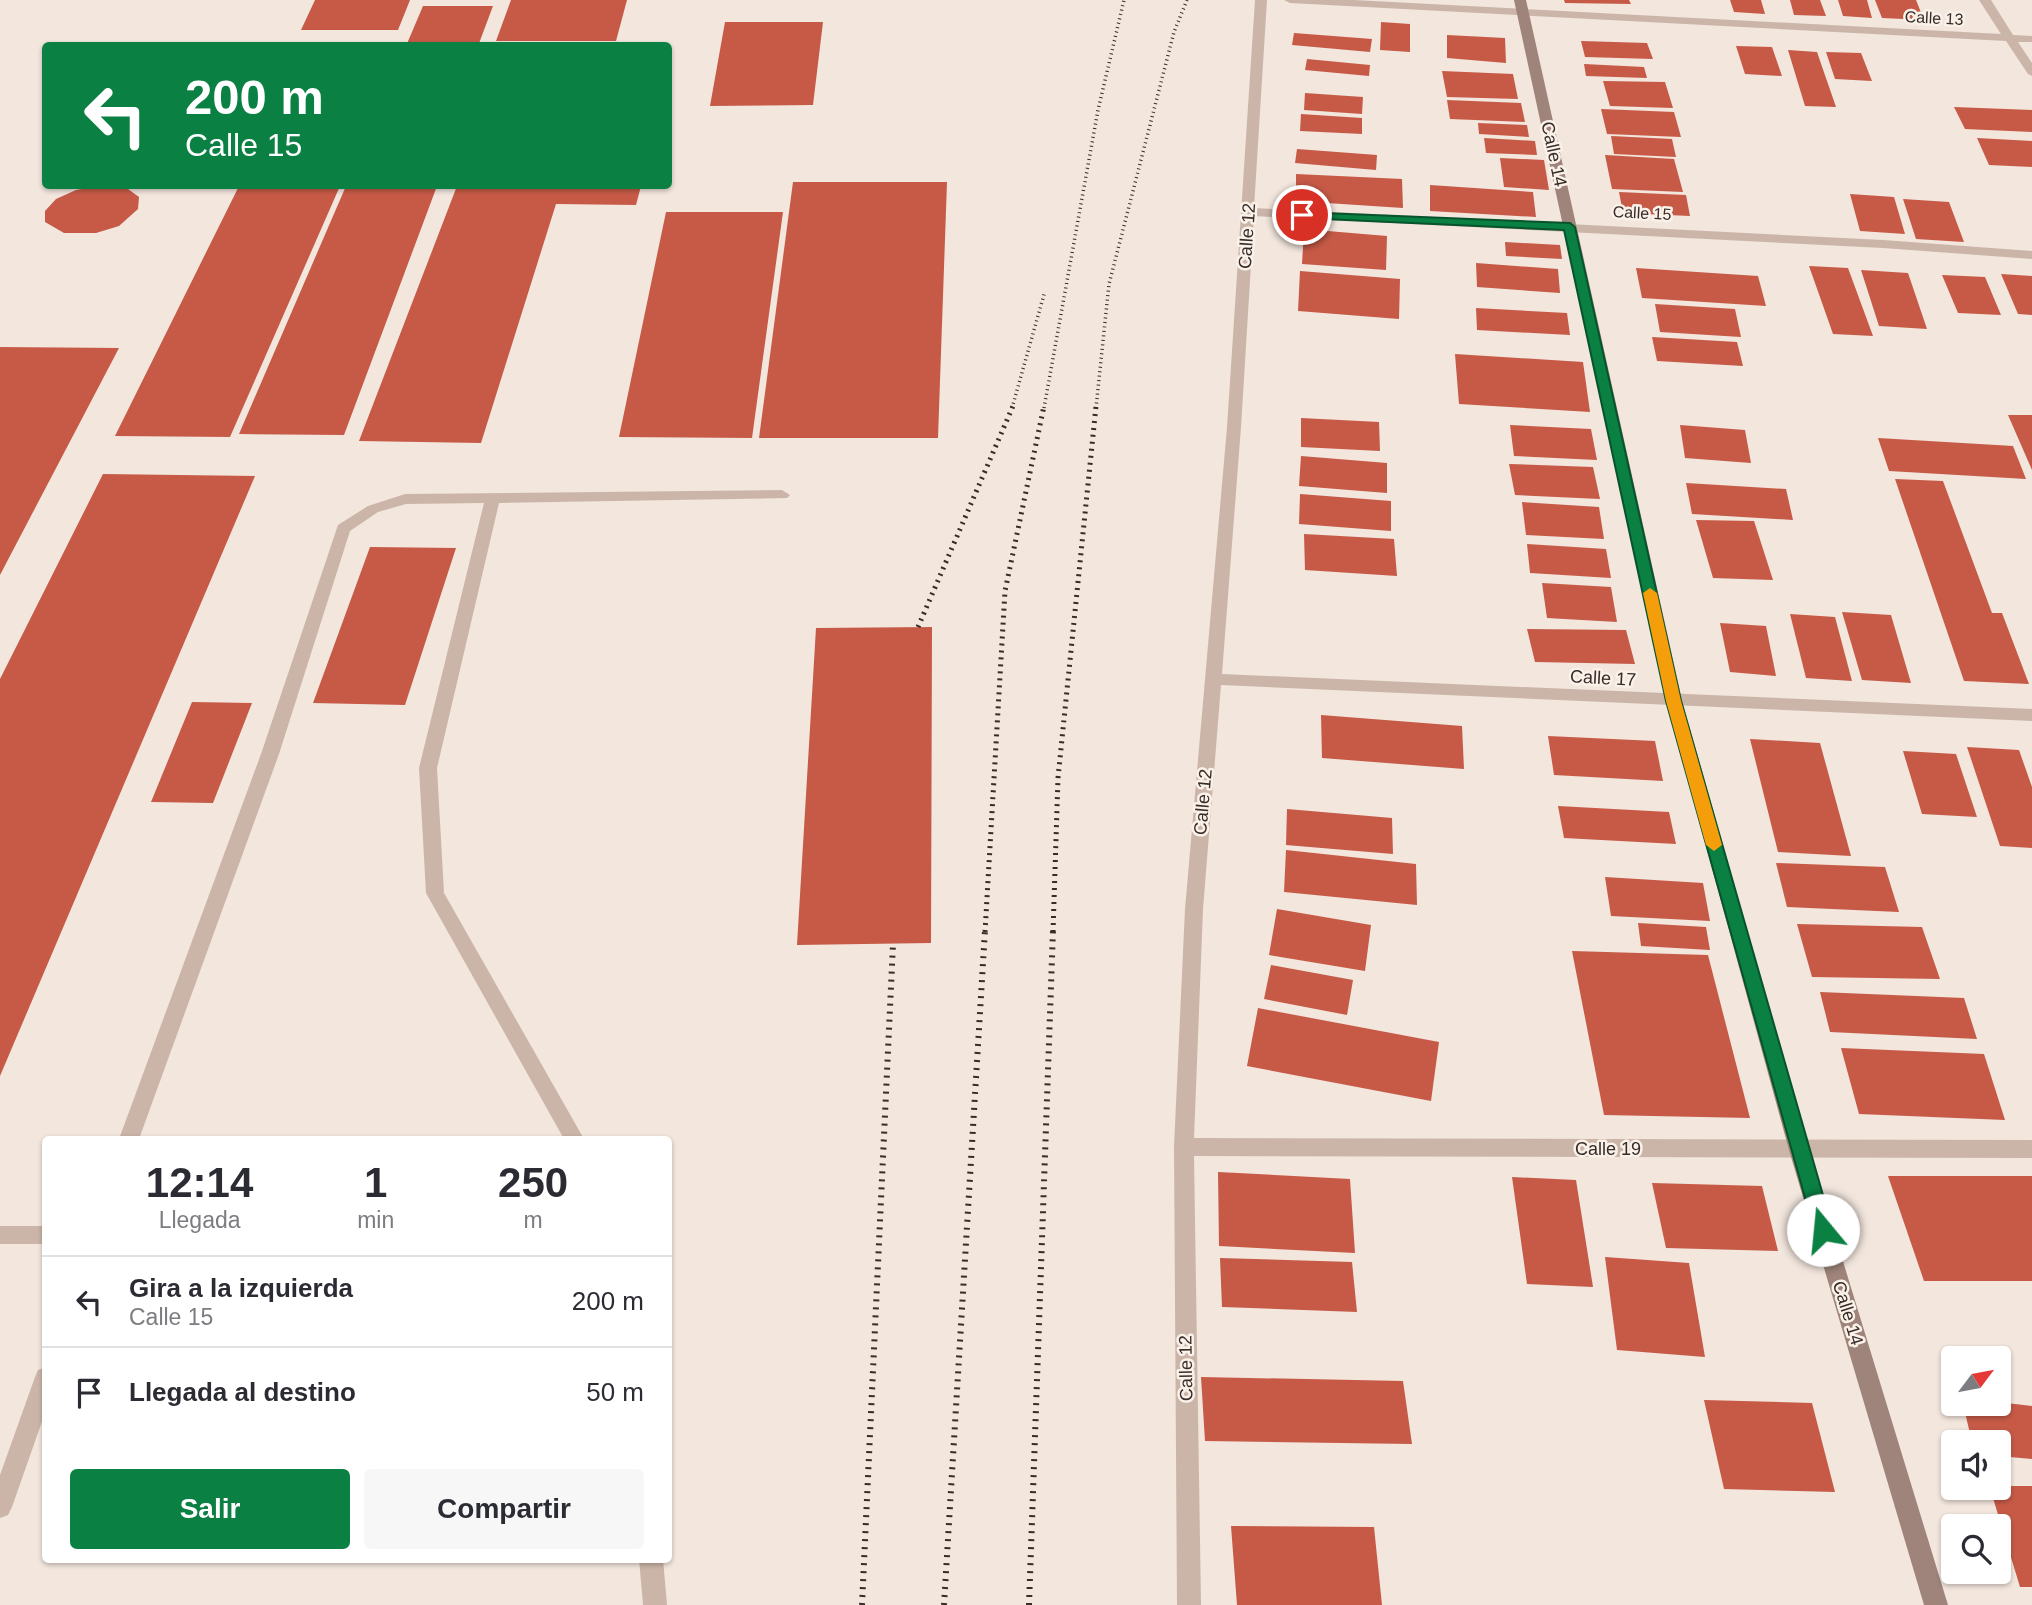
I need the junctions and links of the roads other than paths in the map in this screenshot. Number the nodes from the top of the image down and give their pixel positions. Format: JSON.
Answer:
{"nodes":[{"id":1,"x":1261,"y":0,"type":"edge"},
{"id":2,"x":1290,"y":0,"type":"edge"},
{"id":3,"x":1985,"y":0,"type":"edge"},
{"id":4,"x":1522,"y":6,"type":"edge"},
{"id":5,"x":2007,"y":38,"type":"junction"},
{"id":6,"x":2032,"y":39,"type":"edge"},
{"id":7,"x":2032,"y":72,"type":"edge"},
{"id":8,"x":1249,"y":212,"type":"junction"},
{"id":9,"x":1570,"y":227,"type":"junction"},
{"id":10,"x":2032,"y":255,"type":"edge"},
{"id":11,"x":782,"y":495,"type":"dead end"},
{"id":12,"x":492,"y":500,"type":"junction"},
{"id":13,"x":1214,"y":679,"type":"junction"},
{"id":14,"x":1674,"y":701,"type":"junction"},
{"id":15,"x":2032,"y":715,"type":"edge"},
{"id":16,"x":130,"y":1136,"type":"edge"},
{"id":17,"x":572,"y":1136,"type":"edge"},
{"id":18,"x":1184,"y":1147,"type":"junction"},
{"id":19,"x":2032,"y":1149,"type":"edge"},
{"id":20,"x":1799,"y":1150,"type":"junction"},
{"id":21,"x":0,"y":1235,"type":"edge"},
{"id":22,"x":42,"y":1235,"type":"edge"},
{"id":23,"x":42,"y":1388,"type":"edge"},
{"id":24,"x":0,"y":1507,"type":"edge"},
{"id":25,"x":651,"y":1563,"type":"edge"},
{"id":26,"x":655,"y":1605,"type":"edge"},
{"id":27,"x":1189,"y":1605,"type":"edge"},
{"id":28,"x":1936,"y":1605,"type":"edge"}],
"edges":[{"from":1,"to":8,"type":"street","name":"Calle 12"},
{"from":2,"to":4,"type":"street","name":"Calle 13"},
{"from":3,"to":5,"type":"street"},
{"from":4,"to":5,"type":"street","name":"Calle 13"},
{"from":4,"to":9,"type":"main road","name":"Calle 14"},
{"from":5,"to":6,"type":"street","name":"Calle 13"},
{"from":5,"to":7,"type":"street"},
{"from":8,"to":9,"type":"street","name":"Calle 15"},
{"from":8,"to":13,"type":"street","name":"Calle 12"},
{"from":9,"to":10,"type":"street","name":"Calle 15"},
{"from":9,"to":14,"type":"main road","name":"Calle 14"},
{"from":11,"to":12,"type":"street"},
{"from":12,"to":16,"type":"street"},
{"from":12,"to":17,"type":"street"},
{"from":13,"to":14,"type":"street","name":"Calle 17"},
{"from":13,"to":18,"type":"street","name":"Calle 12"},
{"from":14,"to":15,"type":"street","name":"Calle 17"},
{"from":14,"to":20,"type":"main road","name":"Calle 14"},
{"from":18,"to":20,"type":"street","name":"Calle 19"},
{"from":18,"to":27,"type":"street","name":"Calle 12"},
{"from":19,"to":20,"type":"street","name":"Calle 19"},
{"from":20,"to":28,"type":"main road","name":"Calle 14"},
{"from":21,"to":22,"type":"street"},
{"from":23,"to":24,"type":"street"},
{"from":25,"to":26,"type":"street"}]}
